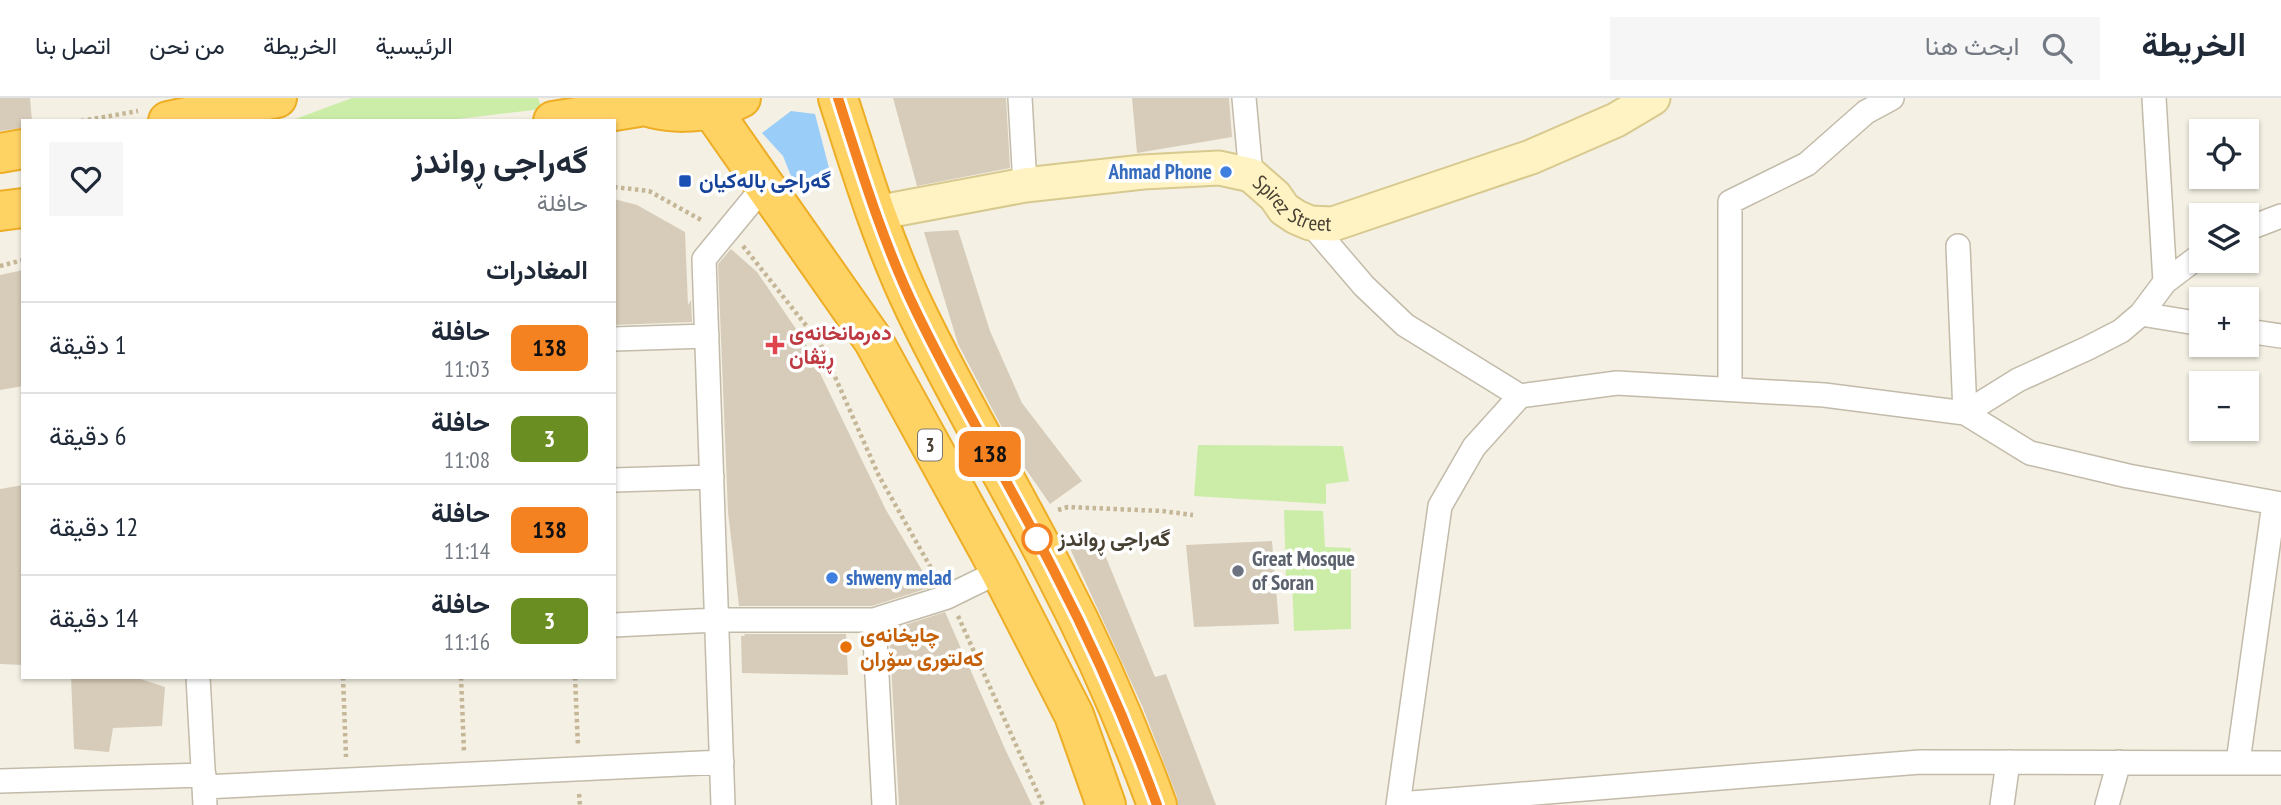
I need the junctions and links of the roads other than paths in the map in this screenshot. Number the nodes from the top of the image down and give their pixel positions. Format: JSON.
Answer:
{"nodes":[{"id":1,"x":277,"y":98,"type":"edge"},
{"id":2,"x":838,"y":98,"type":"edge"},
{"id":3,"x":1020,"y":98,"type":"edge"},
{"id":4,"x":1244,"y":98,"type":"edge"},
{"id":5,"x":1653,"y":98,"type":"edge"},
{"id":6,"x":1892,"y":98,"type":"edge"},
{"id":7,"x":2154,"y":98,"type":"edge"},
{"id":8,"x":635,"y":102,"type":"edge"},
{"id":9,"x":726,"y":104,"type":"edge"},
{"id":10,"x":1613,"y":109,"type":"edge"},
{"id":11,"x":178,"y":119,"type":"edge"},
{"id":12,"x":562,"y":119,"type":"edge"},
{"id":13,"x":21,"y":149,"type":"edge"},
{"id":14,"x":0,"y":153,"type":"edge"},
{"id":15,"x":1251,"y":174,"type":"junction"},
{"id":16,"x":765,"y":185,"type":"junction"},
{"id":17,"x":1025,"y":185,"type":"junction"},
{"id":18,"x":21,"y":208,"type":"edge"},
{"id":19,"x":0,"y":211,"type":"edge"},
{"id":20,"x":876,"y":213,"type":"junction"},
{"id":21,"x":2281,"y":216,"type":"edge"},
{"id":22,"x":1310,"y":223,"type":"junction"},
{"id":23,"x":2259,"y":224,"type":"edge"},
{"id":24,"x":1958,"y":246,"type":"dead end"},
{"id":25,"x":2189,"y":264,"type":"edge"},
{"id":26,"x":2165,"y":282,"type":"junction"},
{"id":27,"x":2141,"y":314,"type":"junction"},
{"id":28,"x":2189,"y":322,"type":"edge"},
{"id":29,"x":2259,"y":333,"type":"edge"},
{"id":30,"x":707,"y":336,"type":"junction"},
{"id":31,"x":2281,"y":336,"type":"edge"},
{"id":32,"x":616,"y":339,"type":"edge"},
{"id":33,"x":1730,"y":390,"type":"junction"},
{"id":34,"x":1520,"y":396,"type":"junction"},
{"id":35,"x":1965,"y":413,"type":"junction"},
{"id":36,"x":712,"y":477,"type":"junction"},
{"id":37,"x":616,"y":480,"type":"edge"},
{"id":38,"x":2277,"y":504,"type":"edge"},
{"id":39,"x":1000,"y":571,"type":"junction"},
{"id":40,"x":716,"y":620,"type":"junction"},
{"id":41,"x":874,"y":620,"type":"junction"},
{"id":42,"x":616,"y":625,"type":"edge"},
{"id":43,"x":198,"y":679,"type":"edge"},
{"id":44,"x":722,"y":762,"type":"junction"},
{"id":45,"x":2008,"y":762,"type":"junction"},
{"id":46,"x":2119,"y":762,"type":"junction"},
{"id":47,"x":2238,"y":762,"type":"junction"},
{"id":48,"x":2281,"y":763,"type":"edge"},
{"id":49,"x":0,"y":781,"type":"edge"},
{"id":50,"x":205,"y":789,"type":"edge"},
{"id":51,"x":1538,"y":799,"type":"edge"},
{"id":52,"x":1399,"y":804,"type":"edge"},
{"id":53,"x":723,"y":805,"type":"edge"},
{"id":54,"x":884,"y":805,"type":"edge"},
{"id":55,"x":1106,"y":805,"type":"edge"},
{"id":56,"x":1157,"y":805,"type":"edge"},
{"id":57,"x":2002,"y":805,"type":"edge"},
{"id":58,"x":2108,"y":805,"type":"edge"}],
"edges":[{"from":1,"to":11,"type":"highway"},
{"from":2,"to":20,"type":"highway","number":"3"},
{"from":3,"to":17,"type":"street"},
{"from":4,"to":15,"type":"street"},
{"from":5,"to":10,"type":"main road","name":"Spirez Street"},
{"from":6,"to":33,"type":"street"},
{"from":7,"to":26,"type":"street"},
{"from":8,"to":9,"type":"highway","number":"3"},
{"from":8,"to":12,"type":"highway","number":"3"},
{"from":9,"to":16,"type":"highway","number":"3"},
{"from":10,"to":22,"type":"main road","name":"Spirez Street"},
{"from":13,"to":14,"type":"highway"},
{"from":15,"to":17,"type":"main road","name":"Spirez Street"},
{"from":15,"to":22,"type":"main road","name":"Spirez Street"},
{"from":16,"to":30,"type":"street"},
{"from":16,"to":39,"type":"highway","number":"3"},
{"from":17,"to":20,"type":"main road","name":"Spirez Street"},
{"from":18,"to":19,"type":"highway"},
{"from":20,"to":56,"type":"highway","number":"3"},
{"from":21,"to":23,"type":"street"},
{"from":22,"to":34,"type":"street"},
{"from":24,"to":35,"type":"street"},
{"from":25,"to":26,"type":"street"},
{"from":26,"to":27,"type":"street"},
{"from":27,"to":28,"type":"street"},
{"from":27,"to":35,"type":"street"},
{"from":29,"to":31,"type":"street"},
{"from":30,"to":32,"type":"street"},
{"from":30,"to":36,"type":"street"},
{"from":33,"to":34,"type":"street"},
{"from":33,"to":35,"type":"street"},
{"from":34,"to":52,"type":"street"},
{"from":35,"to":38,"type":"street"},
{"from":36,"to":37,"type":"street"},
{"from":36,"to":40,"type":"street"},
{"from":38,"to":47,"type":"street"},
{"from":39,"to":41,"type":"street"},
{"from":39,"to":55,"type":"highway","number":"3"},
{"from":40,"to":41,"type":"street"},
{"from":40,"to":42,"type":"street"},
{"from":40,"to":44,"type":"street"},
{"from":41,"to":54,"type":"street"},
{"from":43,"to":50,"type":"street"},
{"from":44,"to":50,"type":"street"},
{"from":44,"to":53,"type":"street"},
{"from":45,"to":46,"type":"street"},
{"from":45,"to":51,"type":"street"},
{"from":45,"to":57,"type":"street"},
{"from":46,"to":47,"type":"street"},
{"from":46,"to":58,"type":"street"},
{"from":47,"to":48,"type":"street"},
{"from":49,"to":50,"type":"street"},
{"from":51,"to":52,"type":"street"}]}
